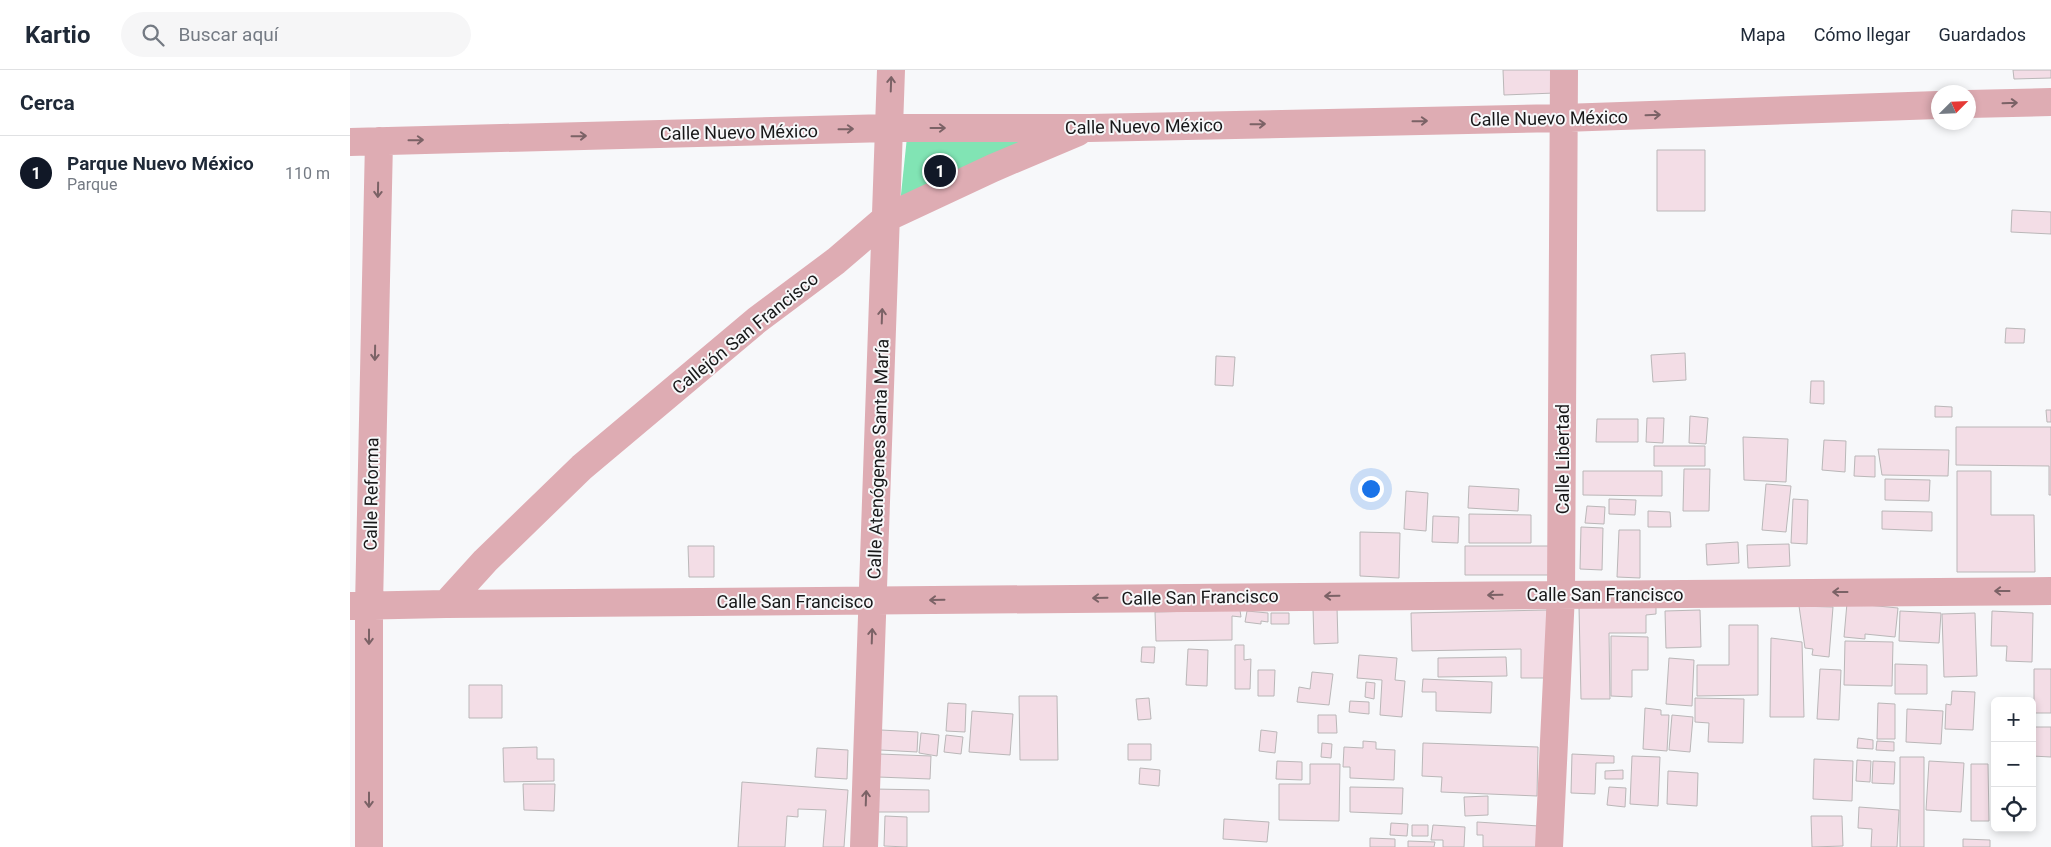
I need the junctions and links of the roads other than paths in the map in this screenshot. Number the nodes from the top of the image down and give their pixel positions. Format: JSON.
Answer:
{"nodes":[{"id":1,"x":891,"y":70,"type":"edge"},
{"id":2,"x":1564,"y":70,"type":"edge"},
{"id":3,"x":2051,"y":102,"type":"edge"},
{"id":4,"x":1976,"y":104,"type":"edge"},
{"id":5,"x":1931,"y":106,"type":"edge"},
{"id":6,"x":1564,"y":118,"type":"junction"},
{"id":7,"x":889,"y":128,"type":"junction"},
{"id":8,"x":1089,"y":128,"type":"junction"},
{"id":9,"x":379,"y":141,"type":"junction"},
{"id":10,"x":350,"y":142,"type":"edge"},
{"id":11,"x":886,"y":218,"type":"junction"},
{"id":12,"x":2051,"y":591,"type":"edge"},
{"id":13,"x":1561,"y":594,"type":"junction"},
{"id":14,"x":873,"y":600,"type":"junction"},
{"id":15,"x":446,"y":604,"type":"junction"},
{"id":16,"x":359,"y":606,"type":"edge"},
{"id":17,"x":369,"y":847,"type":"edge"},
{"id":18,"x":864,"y":847,"type":"edge"},
{"id":19,"x":1549,"y":847,"type":"edge"}],
"edges":[{"from":7,"to":1,"type":"street","name":"Calle Atenógenes Santa María","one_way":true},
{"from":2,"to":6,"type":"street","name":"Calle Libertad"},
{"from":4,"to":3,"type":"street","one_way":true},
{"from":6,"to":5,"type":"street","name":"Calle Nuevo México","one_way":true},
{"from":8,"to":6,"type":"street","name":"Calle Nuevo México","one_way":true},
{"from":6,"to":13,"type":"street","name":"Calle Libertad"},
{"from":7,"to":8,"type":"street","name":"Calle Nuevo México","one_way":true},
{"from":9,"to":7,"type":"street","name":"Calle Nuevo México","one_way":true},
{"from":7,"to":11,"type":"street","name":"Calle Atenógenes Santa María"},
{"from":8,"to":11,"type":"street","name":"Callejón San Francisco"},
{"from":9,"to":10,"type":"street","name":"Calle Nuevo México"},
{"from":9,"to":16,"type":"street","name":"Calle Reforma","one_way":true},
{"from":14,"to":11,"type":"street","name":"Calle Atenógenes Santa María","one_way":true},
{"from":11,"to":15,"type":"street","name":"Callejón San Francisco"},
{"from":12,"to":13,"type":"street","name":"Calle San Francisco","one_way":true},
{"from":13,"to":14,"type":"street","name":"Calle San Francisco","one_way":true},
{"from":13,"to":19,"type":"street","name":"Calle Libertad"},
{"from":14,"to":15,"type":"street","name":"Calle San Francisco"},
{"from":18,"to":14,"type":"street","name":"Calle Atenógenes Santa María","one_way":true},
{"from":15,"to":16,"type":"street","name":"Calle San Francisco"},
{"from":16,"to":17,"type":"street","name":"Calle Reforma","one_way":true}]}
